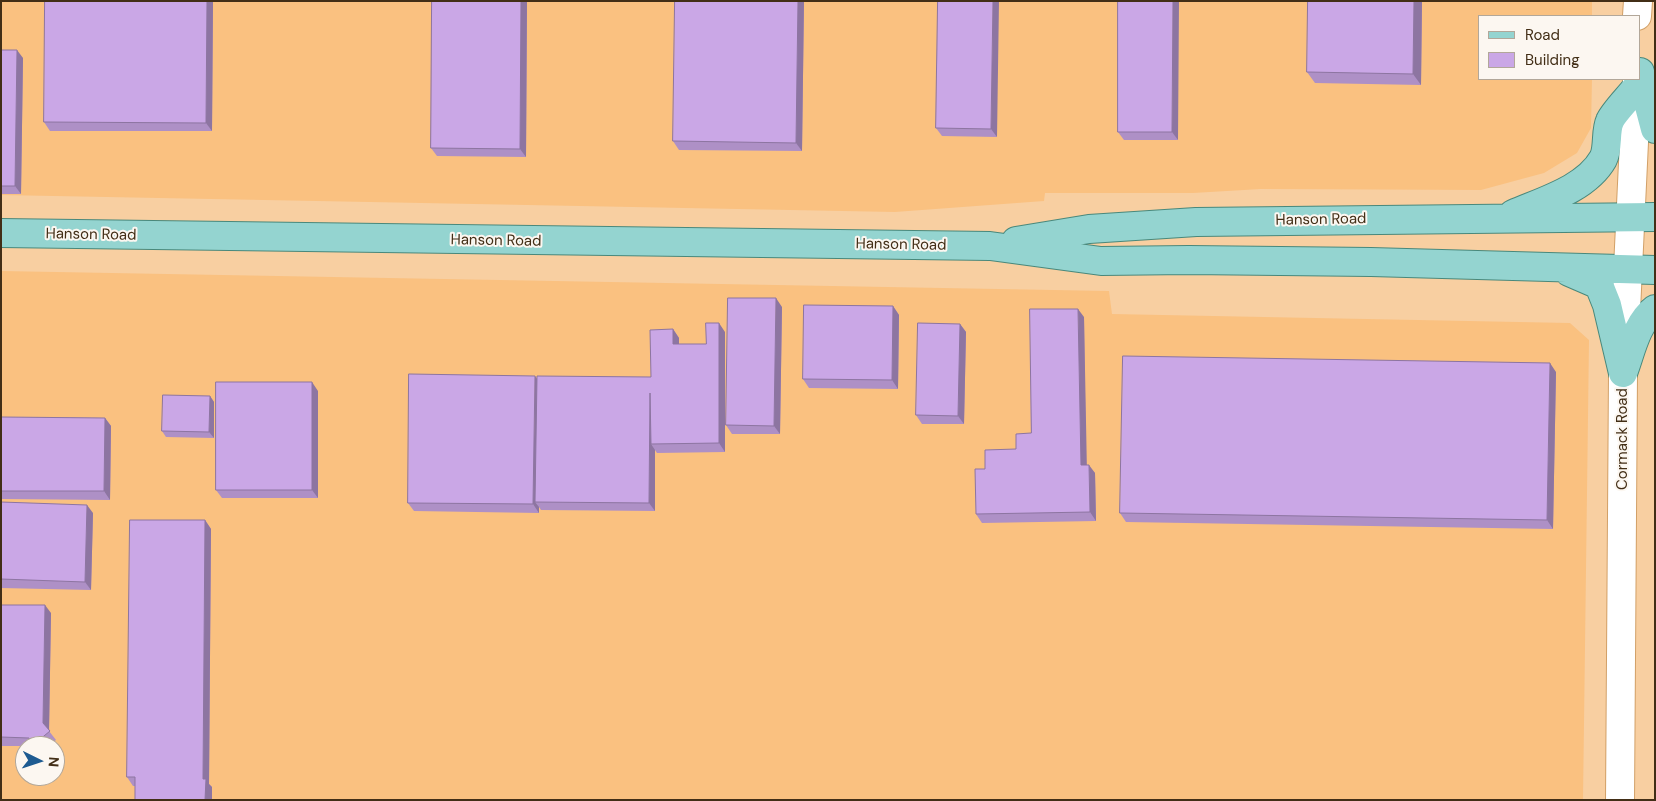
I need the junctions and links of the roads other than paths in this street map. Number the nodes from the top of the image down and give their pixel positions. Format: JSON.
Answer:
{"nodes":[{"id":1,"x":1638,"y":1,"type":"edge"},
{"id":2,"x":1638,"y":15,"type":"edge"},
{"id":3,"x":1638,"y":80,"type":"edge"},
{"id":4,"x":1655,"y":129,"type":"edge"},
{"id":5,"x":1643,"y":217,"type":"edge"},
{"id":6,"x":1502,"y":218,"type":"junction"},
{"id":7,"x":1,"y":234,"type":"edge"},
{"id":8,"x":990,"y":246,"type":"junction"},
{"id":9,"x":1543,"y":266,"type":"junction"},
{"id":10,"x":1628,"y":270,"type":"junction"},
{"id":11,"x":1655,"y":270,"type":"edge"},
{"id":12,"x":1655,"y":309,"type":"edge"},
{"id":13,"x":1624,"y":373,"type":"junction"},
{"id":14,"x":1620,"y":800,"type":"edge"}],
"edges":[{"from":1,"to":2,"type":"street"},
{"from":3,"to":4,"type":"main road"},
{"from":3,"to":5,"type":"street","name":"Cormack Road"},
{"from":3,"to":6,"type":"main road"},
{"from":5,"to":6,"type":"main road","name":"Hanson Road"},
{"from":5,"to":10,"type":"street","name":"Cormack Road"},
{"from":6,"to":8,"type":"main road","name":"Hanson Road"},
{"from":7,"to":8,"type":"main road","name":"Hanson Road"},
{"from":8,"to":9,"type":"main road","name":"Hanson Road"},
{"from":9,"to":10,"type":"main road","name":"Hanson Road"},
{"from":9,"to":13,"type":"main road"},
{"from":10,"to":11,"type":"main road","name":"Hanson Road"},
{"from":10,"to":13,"type":"street","name":"Cormack Road"},
{"from":12,"to":13,"type":"main road"},
{"from":13,"to":14,"type":"street","name":"Cormack Road"}]}
